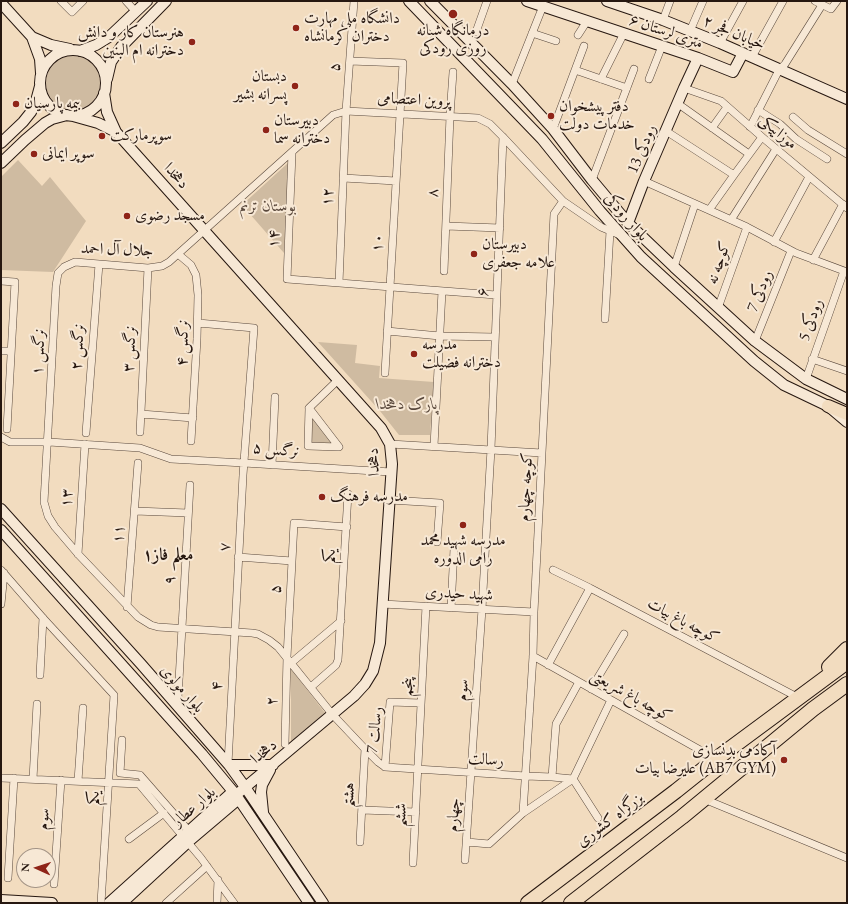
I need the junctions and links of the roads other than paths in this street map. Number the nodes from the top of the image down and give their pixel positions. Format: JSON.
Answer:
{"nodes":[{"id":1,"x":61,"y":1,"type":"edge"},
{"id":2,"x":83,"y":1,"type":"edge"},
{"id":3,"x":126,"y":1,"type":"edge"},
{"id":4,"x":147,"y":1,"type":"edge"},
{"id":5,"x":166,"y":1,"type":"edge"},
{"id":6,"x":354,"y":1,"type":"edge"},
{"id":7,"x":409,"y":1,"type":"edge"},
{"id":8,"x":430,"y":1,"type":"edge"},
{"id":9,"x":487,"y":1,"type":"edge"},
{"id":10,"x":527,"y":1,"type":"edge"},
{"id":11,"x":607,"y":1,"type":"edge"},
{"id":12,"x":670,"y":1,"type":"edge"},
{"id":13,"x":703,"y":1,"type":"edge"},
{"id":14,"x":743,"y":1,"type":"edge"},
{"id":15,"x":783,"y":1,"type":"edge"},
{"id":16,"x":815,"y":1,"type":"edge"},
{"id":17,"x":837,"y":1,"type":"edge"},
{"id":18,"x":1,"y":3,"type":"edge"},
{"id":19,"x":822,"y":4,"type":"junction"},
{"id":20,"x":543,"y":6,"type":"junction"},
{"id":21,"x":136,"y":12,"type":"junction"},
{"id":22,"x":663,"y":20,"type":"junction"},
{"id":23,"x":587,"y":21,"type":"junction"},
{"id":24,"x":690,"y":31,"type":"junction"},
{"id":25,"x":476,"y":32,"type":"dead end"},
{"id":26,"x":532,"y":33,"type":"junction"},
{"id":27,"x":624,"y":33,"type":"junction"},
{"id":28,"x":578,"y":35,"type":"dead end"},
{"id":29,"x":32,"y":37,"type":"junction"},
{"id":30,"x":556,"y":41,"type":"dead end"},
{"id":31,"x":720,"y":43,"type":"junction"},
{"id":32,"x":584,"y":46,"type":"dead end"},
{"id":33,"x":662,"y":46,"type":"junction"},
{"id":34,"x":77,"y":50,"type":"junction"},
{"id":35,"x":748,"y":55,"type":"junction"},
{"id":36,"x":698,"y":58,"type":"junction"},
{"id":37,"x":350,"y":61,"type":"junction"},
{"id":38,"x":634,"y":69,"type":"dead end"},
{"id":39,"x":575,"y":70,"type":"junction"},
{"id":40,"x":779,"y":70,"type":"junction"},
{"id":41,"x":453,"y":72,"type":"dead end"},
{"id":42,"x":40,"y":79,"type":"junction"},
{"id":43,"x":601,"y":79,"type":"junction"},
{"id":44,"x":649,"y":79,"type":"dead end"},
{"id":45,"x":512,"y":84,"type":"junction"},
{"id":46,"x":105,"y":88,"type":"junction"},
{"id":47,"x":627,"y":88,"type":"junction"},
{"id":48,"x":684,"y":88,"type":"junction"},
{"id":49,"x":847,"y":99,"type":"edge"},
{"id":50,"x":677,"y":103,"type":"junction"},
{"id":51,"x":727,"y":107,"type":"junction"},
{"id":52,"x":758,"y":110,"type":"junction"},
{"id":53,"x":346,"y":111,"type":"junction"},
{"id":54,"x":400,"y":114,"type":"junction"},
{"id":55,"x":70,"y":116,"type":"junction"},
{"id":56,"x":450,"y":116,"type":"junction"},
{"id":57,"x":793,"y":117,"type":"dead end"},
{"id":58,"x":750,"y":126,"type":"junction"},
{"id":59,"x":712,"y":128,"type":"junction"},
{"id":60,"x":553,"y":129,"type":"junction"},
{"id":61,"x":666,"y":131,"type":"junction"},
{"id":62,"x":116,"y":132,"type":"junction"},
{"id":63,"x":503,"y":137,"type":"junction"},
{"id":64,"x":762,"y":137,"type":"junction"},
{"id":65,"x":542,"y":139,"type":"junction"},
{"id":66,"x":1,"y":143,"type":"edge"},
{"id":67,"x":776,"y":149,"type":"junction"},
{"id":68,"x":292,"y":153,"type":"junction"},
{"id":69,"x":749,"y":154,"type":"junction"},
{"id":70,"x":847,"y":154,"type":"edge"},
{"id":71,"x":827,"y":160,"type":"dead end"},
{"id":72,"x":1,"y":163,"type":"edge"},
{"id":73,"x":734,"y":175,"type":"junction"},
{"id":74,"x":809,"y":177,"type":"junction"},
{"id":75,"x":343,"y":178,"type":"junction"},
{"id":76,"x":592,"y":180,"type":"junction"},
{"id":77,"x":396,"y":181,"type":"junction"},
{"id":78,"x":644,"y":181,"type":"junction"},
{"id":79,"x":562,"y":201,"type":"junction"},
{"id":80,"x":695,"y":204,"type":"junction"},
{"id":81,"x":845,"y":206,"type":"edge"},
{"id":82,"x":709,"y":210,"type":"junction"},
{"id":83,"x":731,"y":220,"type":"junction"},
{"id":84,"x":628,"y":223,"type":"junction"},
{"id":85,"x":446,"y":226,"type":"junction"},
{"id":86,"x":747,"y":227,"type":"junction"},
{"id":87,"x":500,"y":228,"type":"junction"},
{"id":88,"x":205,"y":231,"type":"junction"},
{"id":89,"x":610,"y":231,"type":"junction"},
{"id":90,"x":622,"y":237,"type":"junction"},
{"id":91,"x":774,"y":242,"type":"junction"},
{"id":92,"x":791,"y":251,"type":"junction"},
{"id":93,"x":178,"y":254,"type":"junction"},
{"id":94,"x":813,"y":260,"type":"junction"},
{"id":95,"x":99,"y":264,"type":"junction"},
{"id":96,"x":674,"y":266,"type":"junction"},
{"id":97,"x":64,"y":267,"type":"joint"},
{"id":98,"x":148,"y":268,"type":"junction"},
{"id":99,"x":444,"y":271,"type":"dead end"},
{"id":100,"x":845,"y":271,"type":"edge"},
{"id":101,"x":1,"y":281,"type":"edge"},
{"id":102,"x":339,"y":283,"type":"junction"},
{"id":103,"x":390,"y":287,"type":"junction"},
{"id":104,"x":442,"y":291,"type":"junction"},
{"id":105,"x":496,"y":295,"type":"junction"},
{"id":106,"x":718,"y":308,"type":"junction"},
{"id":107,"x":605,"y":319,"type":"dead end"},
{"id":108,"x":198,"y":323,"type":"junction"},
{"id":109,"x":387,"y":331,"type":"junction"},
{"id":110,"x":440,"y":336,"type":"junction"},
{"id":111,"x":495,"y":337,"type":"junction"},
{"id":112,"x":755,"y":341,"type":"junction"},
{"id":113,"x":1,"y":351,"type":"edge"},
{"id":114,"x":11,"y":351,"type":"junction"},
{"id":115,"x":812,"y":359,"type":"junction"},
{"id":116,"x":847,"y":371,"type":"edge"},
{"id":117,"x":385,"y":373,"type":"dead end"},
{"id":118,"x":806,"y":379,"type":"junction"},
{"id":119,"x":338,"y":380,"type":"junction"},
{"id":120,"x":5,"y":395,"type":"edge"},
{"id":121,"x":275,"y":397,"type":"dead end"},
{"id":122,"x":847,"y":399,"type":"edge"},
{"id":123,"x":828,"y":406,"type":"junction"},
{"id":124,"x":309,"y":408,"type":"junction"},
{"id":125,"x":141,"y":414,"type":"junction"},
{"id":126,"x":847,"y":414,"type":"edge"},
{"id":127,"x":193,"y":418,"type":"junction"},
{"id":128,"x":847,"y":422,"type":"edge"},
{"id":129,"x":7,"y":429,"type":"dead end"},
{"id":130,"x":140,"y":432,"type":"dead end"},
{"id":131,"x":86,"y":433,"type":"dead end"},
{"id":132,"x":1,"y":436,"type":"edge"},
{"id":133,"x":191,"y":441,"type":"dead end"},
{"id":134,"x":49,"y":442,"type":"junction"},
{"id":135,"x":85,"y":444,"type":"junction"},
{"id":136,"x":390,"y":444,"type":"junction"},
{"id":137,"x":434,"y":446,"type":"junction"},
{"id":138,"x":491,"y":449,"type":"junction"},
{"id":139,"x":542,"y":453,"type":"junction"},
{"id":140,"x":138,"y":463,"type":"dead end"},
{"id":141,"x":244,"y":463,"type":"junction"},
{"id":142,"x":272,"y":465,"type":"junction"},
{"id":143,"x":391,"y":472,"type":"junction"},
{"id":144,"x":190,"y":485,"type":"dead end"},
{"id":145,"x":348,"y":494,"type":"dead end"},
{"id":146,"x":389,"y":500,"type":"junction"},
{"id":147,"x":1,"y":509,"type":"edge"},
{"id":148,"x":135,"y":511,"type":"junction"},
{"id":149,"x":188,"y":513,"type":"junction"},
{"id":150,"x":347,"y":527,"type":"junction"},
{"id":151,"x":1,"y":530,"type":"edge"},
{"id":152,"x":437,"y":542,"type":"dead end"},
{"id":153,"x":454,"y":549,"type":"dead end"},
{"id":154,"x":78,"y":554,"type":"junction"},
{"id":155,"x":238,"y":557,"type":"junction"},
{"id":156,"x":292,"y":561,"type":"junction"},
{"id":157,"x":553,"y":570,"type":"dead end"},
{"id":158,"x":2,"y":572,"type":"edge"},
{"id":159,"x":590,"y":588,"type":"junction"},
{"id":160,"x":1,"y":599,"type":"edge"},
{"id":161,"x":1,"y":604,"type":"edge"},
{"id":162,"x":382,"y":604,"type":"junction"},
{"id":163,"x":426,"y":606,"type":"junction"},
{"id":164,"x":127,"y":607,"type":"junction"},
{"id":165,"x":451,"y":608,"type":"junction"},
{"id":166,"x":482,"y":609,"type":"junction"},
{"id":167,"x":534,"y":612,"type":"junction"},
{"id":168,"x":43,"y":618,"type":"junction"},
{"id":169,"x":340,"y":621,"type":"junction"},
{"id":170,"x":181,"y":629,"type":"junction"},
{"id":171,"x":234,"y":632,"type":"junction"},
{"id":172,"x":624,"y":634,"type":"dead end"},
{"id":173,"x":847,"y":649,"type":"edge"},
{"id":174,"x":533,"y":656,"type":"junction"},
{"id":175,"x":289,"y":660,"type":"junction"},
{"id":176,"x":847,"y":662,"type":"edge"},
{"id":177,"x":548,"y":665,"type":"junction"},
{"id":178,"x":40,"y":675,"type":"dead end"},
{"id":179,"x":579,"y":682,"type":"junction"},
{"id":180,"x":847,"y":684,"type":"edge"},
{"id":181,"x":311,"y":687,"type":"junction"},
{"id":182,"x":591,"y":689,"type":"junction"},
{"id":183,"x":847,"y":696,"type":"edge"},
{"id":184,"x":178,"y":698,"type":"dead end"},
{"id":185,"x":799,"y":698,"type":"junction"},
{"id":186,"x":611,"y":700,"type":"junction"},
{"id":187,"x":421,"y":703,"type":"junction"},
{"id":188,"x":37,"y":704,"type":"dead end"},
{"id":189,"x":83,"y":708,"type":"dead end"},
{"id":190,"x":813,"y":709,"type":"junction"},
{"id":191,"x":332,"y":714,"type":"junction"},
{"id":192,"x":122,"y":740,"type":"dead end"},
{"id":193,"x":285,"y":744,"type":"dead end"},
{"id":194,"x":365,"y":749,"type":"junction"},
{"id":195,"x":716,"y":759,"type":"junction"},
{"id":196,"x":228,"y":765,"type":"junction"},
{"id":197,"x":273,"y":765,"type":"junction"},
{"id":198,"x":385,"y":767,"type":"junction"},
{"id":199,"x":418,"y":770,"type":"junction"},
{"id":200,"x":471,"y":773,"type":"junction"},
{"id":201,"x":526,"y":776,"type":"junction"},
{"id":202,"x":552,"y":777,"type":"junction"},
{"id":203,"x":1,"y":778,"type":"edge"},
{"id":204,"x":14,"y":778,"type":"junction"},
{"id":205,"x":33,"y":779,"type":"junction"},
{"id":206,"x":573,"y":779,"type":"junction"},
{"id":207,"x":60,"y":780,"type":"junction"},
{"id":208,"x":78,"y":781,"type":"junction"},
{"id":209,"x":108,"y":783,"type":"junction"},
{"id":210,"x":245,"y":787,"type":"junction"},
{"id":211,"x":236,"y":795,"type":"junction"},
{"id":212,"x":704,"y":799,"type":"junction"},
{"id":213,"x":362,"y":810,"type":"junction"},
{"id":214,"x":416,"y":812,"type":"junction"},
{"id":215,"x":164,"y":813,"type":"junction"},
{"id":216,"x":523,"y":813,"type":"junction"},
{"id":217,"x":263,"y":814,"type":"junction"},
{"id":218,"x":598,"y":818,"type":"dead end"},
{"id":219,"x":187,"y":837,"type":"junction"},
{"id":220,"x":129,"y":839,"type":"dead end"},
{"id":221,"x":360,"y":842,"type":"dead end"},
{"id":222,"x":467,"y":842,"type":"junction"},
{"id":223,"x":56,"y":849,"type":"edge"},
{"id":224,"x":847,"y":858,"type":"edge"},
{"id":225,"x":465,"y":860,"type":"dead end"},
{"id":226,"x":413,"y":863,"type":"dead end"},
{"id":227,"x":207,"y":866,"type":"junction"},
{"id":228,"x":8,"y":878,"type":"dead end"},
{"id":229,"x":218,"y":880,"type":"junction"},
{"id":230,"x":1,"y":900,"type":"edge"},
{"id":231,"x":52,"y":903,"type":"edge"},
{"id":232,"x":101,"y":903,"type":"edge"},
{"id":233,"x":109,"y":903,"type":"edge"},
{"id":234,"x":122,"y":903,"type":"edge"},
{"id":235,"x":166,"y":903,"type":"edge"},
{"id":236,"x":217,"y":903,"type":"edge"},
{"id":237,"x":234,"y":903,"type":"edge"},
{"id":238,"x":309,"y":903,"type":"edge"},
{"id":239,"x":323,"y":903,"type":"edge"},
{"id":240,"x":528,"y":903,"type":"edge"},
{"id":241,"x":571,"y":903,"type":"edge"}],
"edges":[{"from":1,"to":2,"type":"street"},
{"from":3,"to":21,"type":"street"},
{"from":4,"to":21,"type":"street"},
{"from":5,"to":46,"type":"street"},
{"from":6,"to":37,"type":"street","name":"۵"},
{"from":7,"to":65,"type":"street","name":"بلوار رودکی"},
{"from":8,"to":45,"type":"street","name":"بلوار رودکی"},
{"from":9,"to":25,"type":"street"},
{"from":10,"to":20,"type":"street","name":"۶ متری لرستان"},
{"from":11,"to":22,"type":"street","name":"خیابان فجر ۲"},
{"from":12,"to":22,"type":"street"},
{"from":13,"to":24,"type":"street"},
{"from":14,"to":31,"type":"street"},
{"from":15,"to":35,"type":"street"},
{"from":16,"to":19,"type":"street"},
{"from":17,"to":19,"type":"street"},
{"from":18,"to":29,"type":"street"},
{"from":19,"to":40,"type":"street"},
{"from":20,"to":23,"type":"street","name":"۶ متری لرستان"},
{"from":20,"to":26,"type":"street"},
{"from":21,"to":34,"type":"street"},
{"from":22,"to":24,"type":"street","name":"خیابان فجر ۲"},
{"from":23,"to":27,"type":"street","name":"۶ متری لرستان"},
{"from":23,"to":28,"type":"street"},
{"from":24,"to":31,"type":"street","name":"خیابان فجر ۲"},
{"from":26,"to":30,"type":"street"},
{"from":26,"to":45,"type":"street"},
{"from":27,"to":33,"type":"street","name":"۶ متری لرستان"},
{"from":27,"to":43,"type":"street"},
{"from":29,"to":34,"type":"street"},
{"from":29,"to":42,"type":"street"},
{"from":31,"to":35,"type":"street","name":"خیابان فجر ۲"},
{"from":32,"to":39,"type":"street"},
{"from":33,"to":36,"type":"street","name":"۶ متری لرستان"},
{"from":33,"to":44,"type":"street"},
{"from":34,"to":42,"type":"street"},
{"from":34,"to":46,"type":"street"},
{"from":35,"to":36,"type":"street","name":"۶ متری لرستان"},
{"from":35,"to":40,"type":"street","name":"خیابان فجر ۲"},
{"from":36,"to":48,"type":"street","name":"رودکی 13"},
{"from":37,"to":53,"type":"street","name":"۵"},
{"from":37,"to":54,"type":"street","name":"۱۰"},
{"from":38,"to":47,"type":"street"},
{"from":39,"to":43,"type":"street"},
{"from":39,"to":60,"type":"street"},
{"from":40,"to":49,"type":"street","name":"خیابان فجر ۲"},
{"from":40,"to":52,"type":"street"},
{"from":41,"to":56,"type":"street","name":"۸"},
{"from":42,"to":55,"type":"street"},
{"from":42,"to":66,"type":"street"},
{"from":43,"to":47,"type":"street"},
{"from":45,"to":60,"type":"street","name":"بلوار رودکی"},
{"from":46,"to":55,"type":"street"},
{"from":46,"to":62,"type":"street"},
{"from":47,"to":76,"type":"street"},
{"from":48,"to":50,"type":"street","name":"رودکی 13"},
{"from":48,"to":51,"type":"street","name":"موزاییکی"},
{"from":50,"to":59,"type":"street"},
{"from":50,"to":61,"type":"street","name":"رودکی 13"},
{"from":51,"to":58,"type":"street","name":"موزاییکی"},
{"from":51,"to":59,"type":"street"},
{"from":52,"to":58,"type":"street"},
{"from":52,"to":71,"type":"street"},
{"from":53,"to":54,"type":"street","name":"پروین اعتصامی"},
{"from":53,"to":68,"type":"street","name":"پروین اعتصامی"},
{"from":53,"to":75,"type":"street","name":"۱۲"},
{"from":54,"to":56,"type":"street","name":"پروین اعتصامی"},
{"from":54,"to":77,"type":"street","name":"۱۰"},
{"from":55,"to":62,"type":"street"},
{"from":55,"to":72,"type":"street"},
{"from":56,"to":63,"type":"street","name":"پروین اعتصامی"},
{"from":56,"to":85,"type":"street","name":"۸"},
{"from":57,"to":70,"type":"street"},
{"from":58,"to":64,"type":"street","name":"موزاییکی"},
{"from":59,"to":69,"type":"street"},
{"from":60,"to":65,"type":"street"},
{"from":60,"to":76,"type":"street","name":"بلوار رودکی"},
{"from":61,"to":73,"type":"street"},
{"from":61,"to":78,"type":"street","name":"رودکی 13"},
{"from":62,"to":88,"type":"street","name":"دهخدا"},
{"from":63,"to":79,"type":"street","name":"پروین اعتصامی"},
{"from":63,"to":87,"type":"street","name":"۶"},
{"from":64,"to":67,"type":"street","name":"موزاییکی"},
{"from":64,"to":69,"type":"street"},
{"from":65,"to":90,"type":"street","name":"بلوار رودکی"},
{"from":67,"to":74,"type":"street","name":"موزاییکی"},
{"from":67,"to":83,"type":"street"},
{"from":68,"to":88,"type":"street","name":"پروین اعتصامی"},
{"from":68,"to":102,"type":"street","name":"۱۴"},
{"from":69,"to":73,"type":"street"},
{"from":73,"to":82,"type":"street"},
{"from":74,"to":81,"type":"street","name":"موزاییکی"},
{"from":74,"to":91,"type":"street"},
{"from":75,"to":77,"type":"street"},
{"from":75,"to":102,"type":"street","name":"۱۲"},
{"from":76,"to":84,"type":"street","name":"بلوار رودکی"},
{"from":77,"to":103,"type":"street","name":"۱۰"},
{"from":78,"to":80,"type":"street"},
{"from":78,"to":84,"type":"street","name":"رودکی 13"},
{"from":79,"to":89,"type":"street","name":"پروین اعتصامی"},
{"from":79,"to":139,"type":"street","name":"کوچه چهارم"},
{"from":80,"to":82,"type":"street"},
{"from":80,"to":96,"type":"street"},
{"from":81,"to":94,"type":"street"},
{"from":82,"to":83,"type":"street"},
{"from":83,"to":86,"type":"street"},
{"from":84,"to":96,"type":"street","name":"بلوار رودکی"},
{"from":85,"to":87,"type":"street"},
{"from":85,"to":99,"type":"street","name":"۸"},
{"from":86,"to":91,"type":"street"},
{"from":86,"to":106,"type":"street","name":"کوچه نه"},
{"from":87,"to":105,"type":"street","name":"۶"},
{"from":88,"to":93,"type":"street","name":"جلال آل احمد"},
{"from":88,"to":119,"type":"street","name":"دهخدا"},
{"from":89,"to":90,"type":"street","name":"پروین اعتصامی"},
{"from":89,"to":107,"type":"street"},
{"from":90,"to":123,"type":"street","name":"بلوار رودکی"},
{"from":91,"to":92,"type":"street"},
{"from":92,"to":94,"type":"street"},
{"from":92,"to":112,"type":"street","name":"رودکی 7"},
{"from":93,"to":98,"type":"street","name":"جلال آل احمد"},
{"from":93,"to":108,"type":"street","name":"نرگس ۴"},
{"from":94,"to":100,"type":"street"},
{"from":95,"to":97,"type":"street","name":"جلال آل احمد"},
{"from":95,"to":98,"type":"street","name":"جلال آل احمد"},
{"from":95,"to":131,"type":"street","name":"نرگس ۲"},
{"from":96,"to":106,"type":"street","name":"بلوار رودکی"},
{"from":97,"to":134,"type":"street","name":"نرگس ۱"},
{"from":98,"to":125,"type":"street","name":"نرگس ۳"},
{"from":100,"to":115,"type":"street","name":"رودکی 5"},
{"from":101,"to":114,"type":"street"},
{"from":102,"to":103,"type":"street"},
{"from":103,"to":104,"type":"street"},
{"from":103,"to":109,"type":"street","name":"۱۰"},
{"from":104,"to":105,"type":"street"},
{"from":104,"to":110,"type":"street"},
{"from":105,"to":111,"type":"street","name":"۶"},
{"from":106,"to":112,"type":"street","name":"بلوار رودکی"},
{"from":108,"to":127,"type":"street","name":"نرگس ۴"},
{"from":108,"to":141,"type":"street","name":"نرگس ۵"},
{"from":109,"to":110,"type":"street"},
{"from":109,"to":117,"type":"street","name":"۱۰"},
{"from":110,"to":111,"type":"street"},
{"from":110,"to":137,"type":"street"},
{"from":111,"to":138,"type":"street","name":"۶"},
{"from":112,"to":118,"type":"street","name":"بلوار رودکی"},
{"from":113,"to":114,"type":"street"},
{"from":114,"to":120,"type":"street"},
{"from":115,"to":116,"type":"street"},
{"from":115,"to":118,"type":"street","name":"رودکی 5"},
{"from":118,"to":122,"type":"street","name":"بلوار رودکی"},
{"from":119,"to":124,"type":"street"},
{"from":119,"to":136,"type":"street","name":"دهخدا"},
{"from":120,"to":129,"type":"street"},
{"from":121,"to":142,"type":"street"},
{"from":123,"to":126,"type":"main road"},
{"from":123,"to":128,"type":"street","name":"بلوار رودکی"},
{"from":124,"to":124,"type":"street"},
{"from":125,"to":127,"type":"street"},
{"from":125,"to":130,"type":"street","name":"نرگس ۳"},
{"from":127,"to":133,"type":"street","name":"نرگس ۴"},
{"from":132,"to":134,"type":"street"},
{"from":134,"to":135,"type":"street"},
{"from":134,"to":154,"type":"street","name":"نرگس ۱"},
{"from":135,"to":141,"type":"street"},
{"from":135,"to":154,"type":"street","name":"۱۳"},
{"from":136,"to":137,"type":"street"},
{"from":136,"to":143,"type":"street","name":"دهخدا"},
{"from":137,"to":138,"type":"street"},
{"from":138,"to":139,"type":"street"},
{"from":138,"to":166,"type":"street","name":"سوم"},
{"from":139,"to":167,"type":"street","name":"کوچه چهارم"},
{"from":140,"to":148,"type":"street","name":"۱۱"},
{"from":141,"to":142,"type":"street","name":"نرگس ۵"},
{"from":141,"to":155,"type":"street","name":"۷"},
{"from":142,"to":143,"type":"street","name":"نرگس ۵"},
{"from":143,"to":146,"type":"street","name":"دهخدا"},
{"from":144,"to":149,"type":"street","name":"۹"},
{"from":145,"to":150,"type":"street","name":"یکم"},
{"from":146,"to":152,"type":"street"},
{"from":146,"to":162,"type":"street","name":"دهخدا"},
{"from":147,"to":196,"type":"street","name":"بلوار مولوی"},
{"from":148,"to":149,"type":"street"},
{"from":148,"to":164,"type":"street","name":"۱۱"},
{"from":149,"to":170,"type":"street","name":"۹"},
{"from":150,"to":156,"type":"street","name":"۵"},
{"from":150,"to":169,"type":"street","name":"یکم"},
{"from":151,"to":211,"type":"street","name":"بلوار مولوی"},
{"from":153,"to":165,"type":"street"},
{"from":154,"to":164,"type":"street","name":"نرگس ۱"},
{"from":155,"to":156,"type":"street"},
{"from":155,"to":171,"type":"street","name":"۷"},
{"from":156,"to":175,"type":"street","name":"۵"},
{"from":157,"to":159,"type":"street","name":"کوچه باغ بیات"},
{"from":158,"to":160,"type":"street"},
{"from":158,"to":168,"type":"street"},
{"from":159,"to":177,"type":"street"},
{"from":159,"to":185,"type":"street","name":"کوچه باغ بیات"},
{"from":160,"to":161,"type":"street"},
{"from":162,"to":163,"type":"street","name":"شهید حیدری"},
{"from":162,"to":191,"type":"street","name":"دهخدا"},
{"from":163,"to":165,"type":"street","name":"شهید حیدری"},
{"from":163,"to":187,"type":"street","name":"پنجم"},
{"from":164,"to":170,"type":"street","name":"نرگس ۱"},
{"from":165,"to":166,"type":"street","name":"شهید حیدری"},
{"from":166,"to":167,"type":"street","name":"شهید حیدری"},
{"from":166,"to":200,"type":"street","name":"سوم"},
{"from":167,"to":174,"type":"street","name":"کوچه چهارم"},
{"from":168,"to":178,"type":"street"},
{"from":168,"to":209,"type":"street","name":"یکم"},
{"from":169,"to":175,"type":"street"},
{"from":169,"to":181,"type":"street","name":"یکم"},
{"from":170,"to":171,"type":"street"},
{"from":170,"to":184,"type":"street","name":"۹"},
{"from":171,"to":175,"type":"street"},
{"from":171,"to":196,"type":"street","name":"۴"},
{"from":172,"to":182,"type":"street"},
{"from":173,"to":185,"type":"highway"},
{"from":174,"to":177,"type":"street","name":"کوچه باغ شریعتی"},
{"from":174,"to":201,"type":"street","name":"کوچه چهارم"},
{"from":175,"to":181,"type":"street"},
{"from":175,"to":193,"type":"street","name":"۲"},
{"from":176,"to":185,"type":"highway","name":"بزرگراه کشوری"},
{"from":177,"to":179,"type":"street","name":"کوچه باغ شریعتی"},
{"from":179,"to":182,"type":"street","name":"کوچه باغ شریعتی"},
{"from":179,"to":202,"type":"street"},
{"from":180,"to":190,"type":"highway"},
{"from":181,"to":191,"type":"street"},
{"from":182,"to":186,"type":"street","name":"کوچه باغ شریعتی"},
{"from":183,"to":190,"type":"highway"},
{"from":185,"to":195,"type":"highway","name":"بزرگراه کشوری"},
{"from":186,"to":195,"type":"street","name":"کوچه باغ شریعتی"},
{"from":186,"to":206,"type":"street"},
{"from":187,"to":198,"type":"street","name":"رسالت 7"},
{"from":187,"to":199,"type":"street","name":"پنجم"},
{"from":188,"to":205,"type":"street"},
{"from":189,"to":208,"type":"street"},
{"from":190,"to":212,"type":"highway"},
{"from":191,"to":194,"type":"street"},
{"from":191,"to":197,"type":"street","name":"دهخدا"},
{"from":192,"to":219,"type":"street"},
{"from":194,"to":198,"type":"street"},
{"from":194,"to":213,"type":"street","name":"هشتم"},
{"from":195,"to":240,"type":"highway","name":"بزرگراه کشوری"},
{"from":196,"to":197,"type":"street"},
{"from":196,"to":210,"type":"street","name":"بلوار مولوی"},
{"from":197,"to":210,"type":"street","name":"دهخدا"},
{"from":197,"to":217,"type":"street"},
{"from":198,"to":199,"type":"street","name":"رسالت"},
{"from":199,"to":200,"type":"street","name":"رسالت"},
{"from":199,"to":214,"type":"street","name":"ششم"},
{"from":200,"to":201,"type":"street","name":"رسالت"},
{"from":200,"to":222,"type":"street","name":"چهارم"},
{"from":201,"to":202,"type":"street","name":"رسالت"},
{"from":201,"to":216,"type":"street","name":"کوچه چهارم"},
{"from":202,"to":206,"type":"street","name":"رسالت"},
{"from":203,"to":204,"type":"street"},
{"from":204,"to":205,"type":"street"},
{"from":204,"to":228,"type":"street"},
{"from":205,"to":207,"type":"street"},
{"from":206,"to":216,"type":"street"},
{"from":206,"to":218,"type":"street"},
{"from":207,"to":208,"type":"street"},
{"from":207,"to":223,"type":"street","name":"سوم"},
{"from":208,"to":209,"type":"street"},
{"from":209,"to":215,"type":"street"},
{"from":209,"to":232,"type":"street","name":"یکم"},
{"from":210,"to":211,"type":"street","name":"دهخدا"},
{"from":210,"to":217,"type":"street","name":"بلوار مولوی"},
{"from":211,"to":219,"type":"street","name":"بلوار عطار"},
{"from":211,"to":238,"type":"street","name":"بلوار مولوی"},
{"from":212,"to":224,"type":"street"},
{"from":212,"to":241,"type":"highway"},
{"from":213,"to":214,"type":"street"},
{"from":213,"to":221,"type":"street","name":"هشتم"},
{"from":214,"to":226,"type":"street","name":"ششم"},
{"from":215,"to":219,"type":"street"},
{"from":215,"to":220,"type":"street"},
{"from":216,"to":222,"type":"street"},
{"from":217,"to":239,"type":"street","name":"بلوار مولوی"},
{"from":219,"to":227,"type":"street"},
{"from":219,"to":233,"type":"street","name":"بلوار عطار"},
{"from":219,"to":234,"type":"street","name":"بلوار عطار"},
{"from":222,"to":225,"type":"street","name":"چهارم"},
{"from":227,"to":229,"type":"street"},
{"from":227,"to":235,"type":"street"},
{"from":229,"to":236,"type":"street"},
{"from":229,"to":237,"type":"street"},
{"from":230,"to":231,"type":"street"}]}
